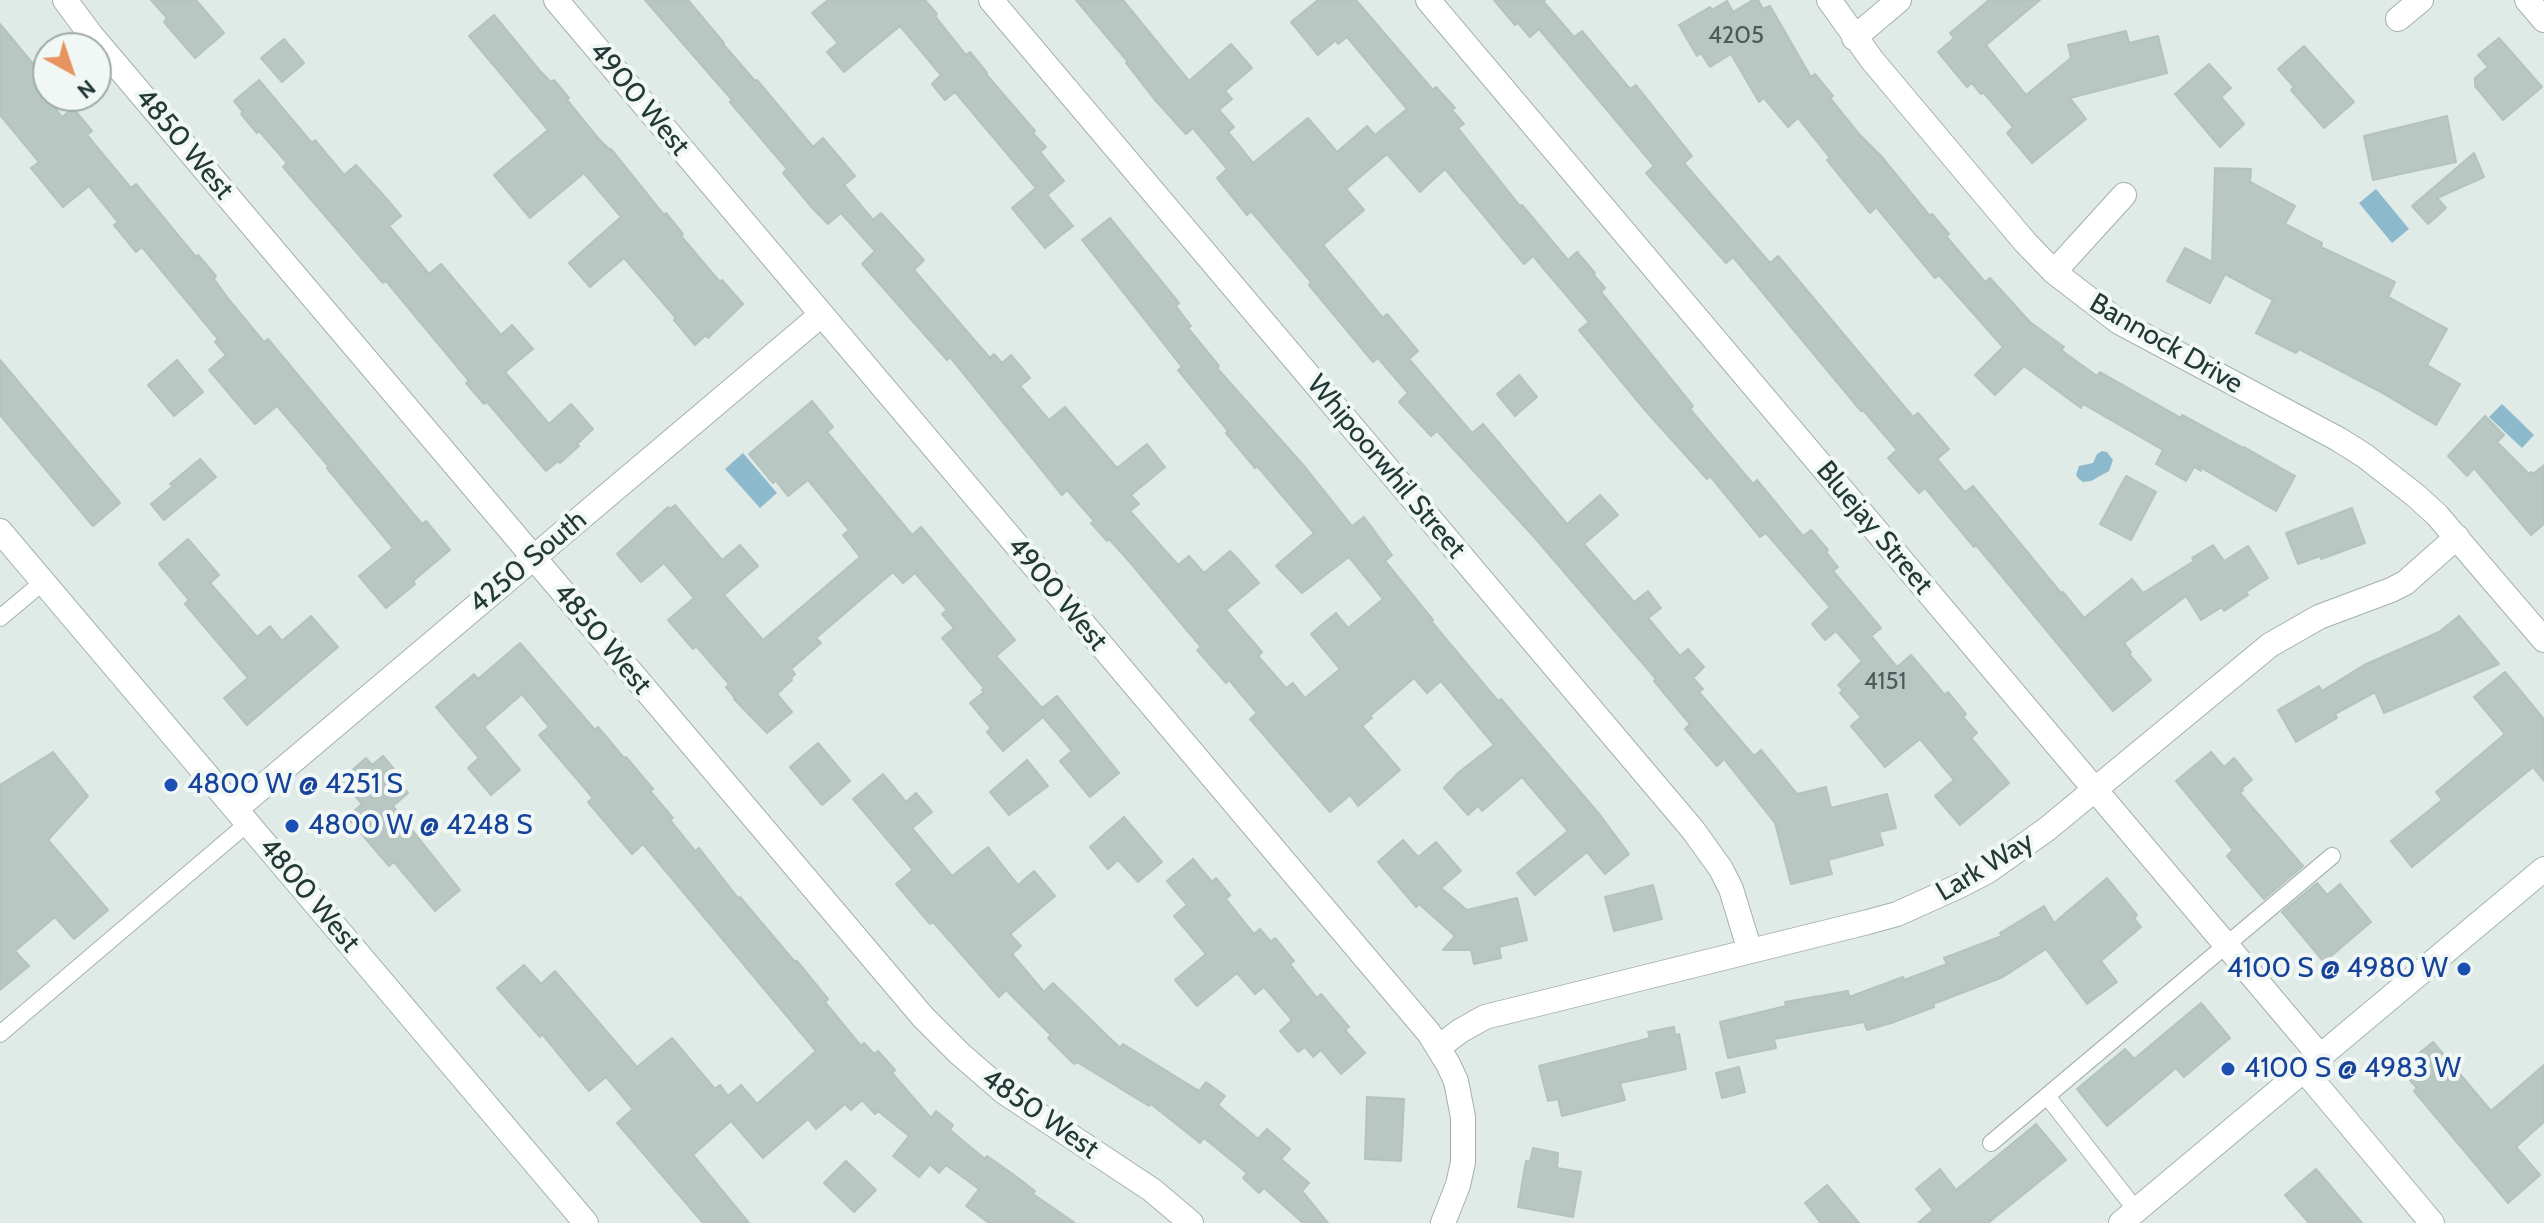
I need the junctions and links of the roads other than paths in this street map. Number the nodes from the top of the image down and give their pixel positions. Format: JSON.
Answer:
{"nodes":[{"id":1,"x":65,"y":0,"type":"edge"},
{"id":2,"x":556,"y":0,"type":"edge"},
{"id":3,"x":991,"y":0,"type":"edge"},
{"id":4,"x":1428,"y":0,"type":"edge"},
{"id":5,"x":1829,"y":0,"type":"edge"},
{"id":6,"x":1899,"y":0,"type":"edge"},
{"id":7,"x":2421,"y":0,"type":"edge"},
{"id":8,"x":2527,"y":0,"type":"edge"},
{"id":9,"x":2398,"y":19,"type":"dead end"},
{"id":10,"x":2544,"y":20,"type":"edge"},
{"id":11,"x":1854,"y":38,"type":"junction"},
{"id":12,"x":2124,"y":195,"type":"dead end"},
{"id":13,"x":2054,"y":272,"type":"junction"},
{"id":14,"x":821,"y":315,"type":"junction"},
{"id":15,"x":0,"y":531,"type":"edge"},
{"id":16,"x":2457,"y":537,"type":"junction"},
{"id":17,"x":533,"y":558,"type":"junction"},
{"id":18,"x":43,"y":582,"type":"junction"},
{"id":19,"x":0,"y":618,"type":"edge"},
{"id":20,"x":2544,"y":640,"type":"edge"},
{"id":21,"x":2095,"y":790,"type":"junction"},
{"id":22,"x":242,"y":816,"type":"junction"},
{"id":23,"x":2332,"y":856,"type":"dead end"},
{"id":24,"x":2544,"y":869,"type":"edge"},
{"id":25,"x":2227,"y":946,"type":"junction"},
{"id":26,"x":1750,"y":951,"type":"junction"},
{"id":27,"x":0,"y":1034,"type":"edge"},
{"id":28,"x":1439,"y":1047,"type":"junction"},
{"id":29,"x":2312,"y":1063,"type":"junction"},
{"id":30,"x":2047,"y":1096,"type":"junction"},
{"id":31,"x":1991,"y":1143,"type":"dead end"},
{"id":32,"x":2128,"y":1217,"type":"edge"},
{"id":33,"x":586,"y":1223,"type":"edge"},
{"id":34,"x":1191,"y":1223,"type":"edge"},
{"id":35,"x":1443,"y":1223,"type":"edge"},
{"id":36,"x":2432,"y":1223,"type":"edge"}],
"edges":[{"from":1,"to":17,"type":"street","name":"4850 West"},
{"from":2,"to":14,"type":"street","name":"4900 West"},
{"from":3,"to":26,"type":"street","name":"Whipoorwhil Street"},
{"from":4,"to":21,"type":"street","name":"Bluejay Street"},
{"from":5,"to":11,"type":"street","name":"Bannock Drive"},
{"from":6,"to":11,"type":"street"},
{"from":7,"to":9,"type":"street"},
{"from":8,"to":10,"type":"street"},
{"from":11,"to":13,"type":"street","name":"Bannock Drive"},
{"from":12,"to":13,"type":"street"},
{"from":13,"to":16,"type":"street","name":"Bannock Drive"},
{"from":14,"to":17,"type":"street","name":"4250 South"},
{"from":14,"to":28,"type":"street","name":"4900 West"},
{"from":15,"to":18,"type":"street","name":"4800 West"},
{"from":16,"to":20,"type":"street","name":"Bannock Drive"},
{"from":16,"to":21,"type":"street","name":"Lark Way"},
{"from":17,"to":22,"type":"street","name":"4250 South"},
{"from":17,"to":34,"type":"street","name":"4850 West"},
{"from":18,"to":19,"type":"lane"},
{"from":18,"to":22,"type":"street","name":"4800 West"},
{"from":21,"to":25,"type":"street","name":"Bluejay Street"},
{"from":21,"to":26,"type":"street","name":"Lark Way"},
{"from":22,"to":27,"type":"lane"},
{"from":22,"to":33,"type":"street","name":"4800 West"},
{"from":23,"to":25,"type":"lane"},
{"from":24,"to":29,"type":"street"},
{"from":25,"to":29,"type":"street","name":"Bluejay Street"},
{"from":25,"to":30,"type":"lane"},
{"from":26,"to":28,"type":"street","name":"Lark Way"},
{"from":28,"to":35,"type":"street","name":"4900 West"},
{"from":29,"to":32,"type":"street"},
{"from":29,"to":36,"type":"street","name":"Bluejay Street"},
{"from":30,"to":31,"type":"lane"},
{"from":30,"to":32,"type":"lane"}]}
